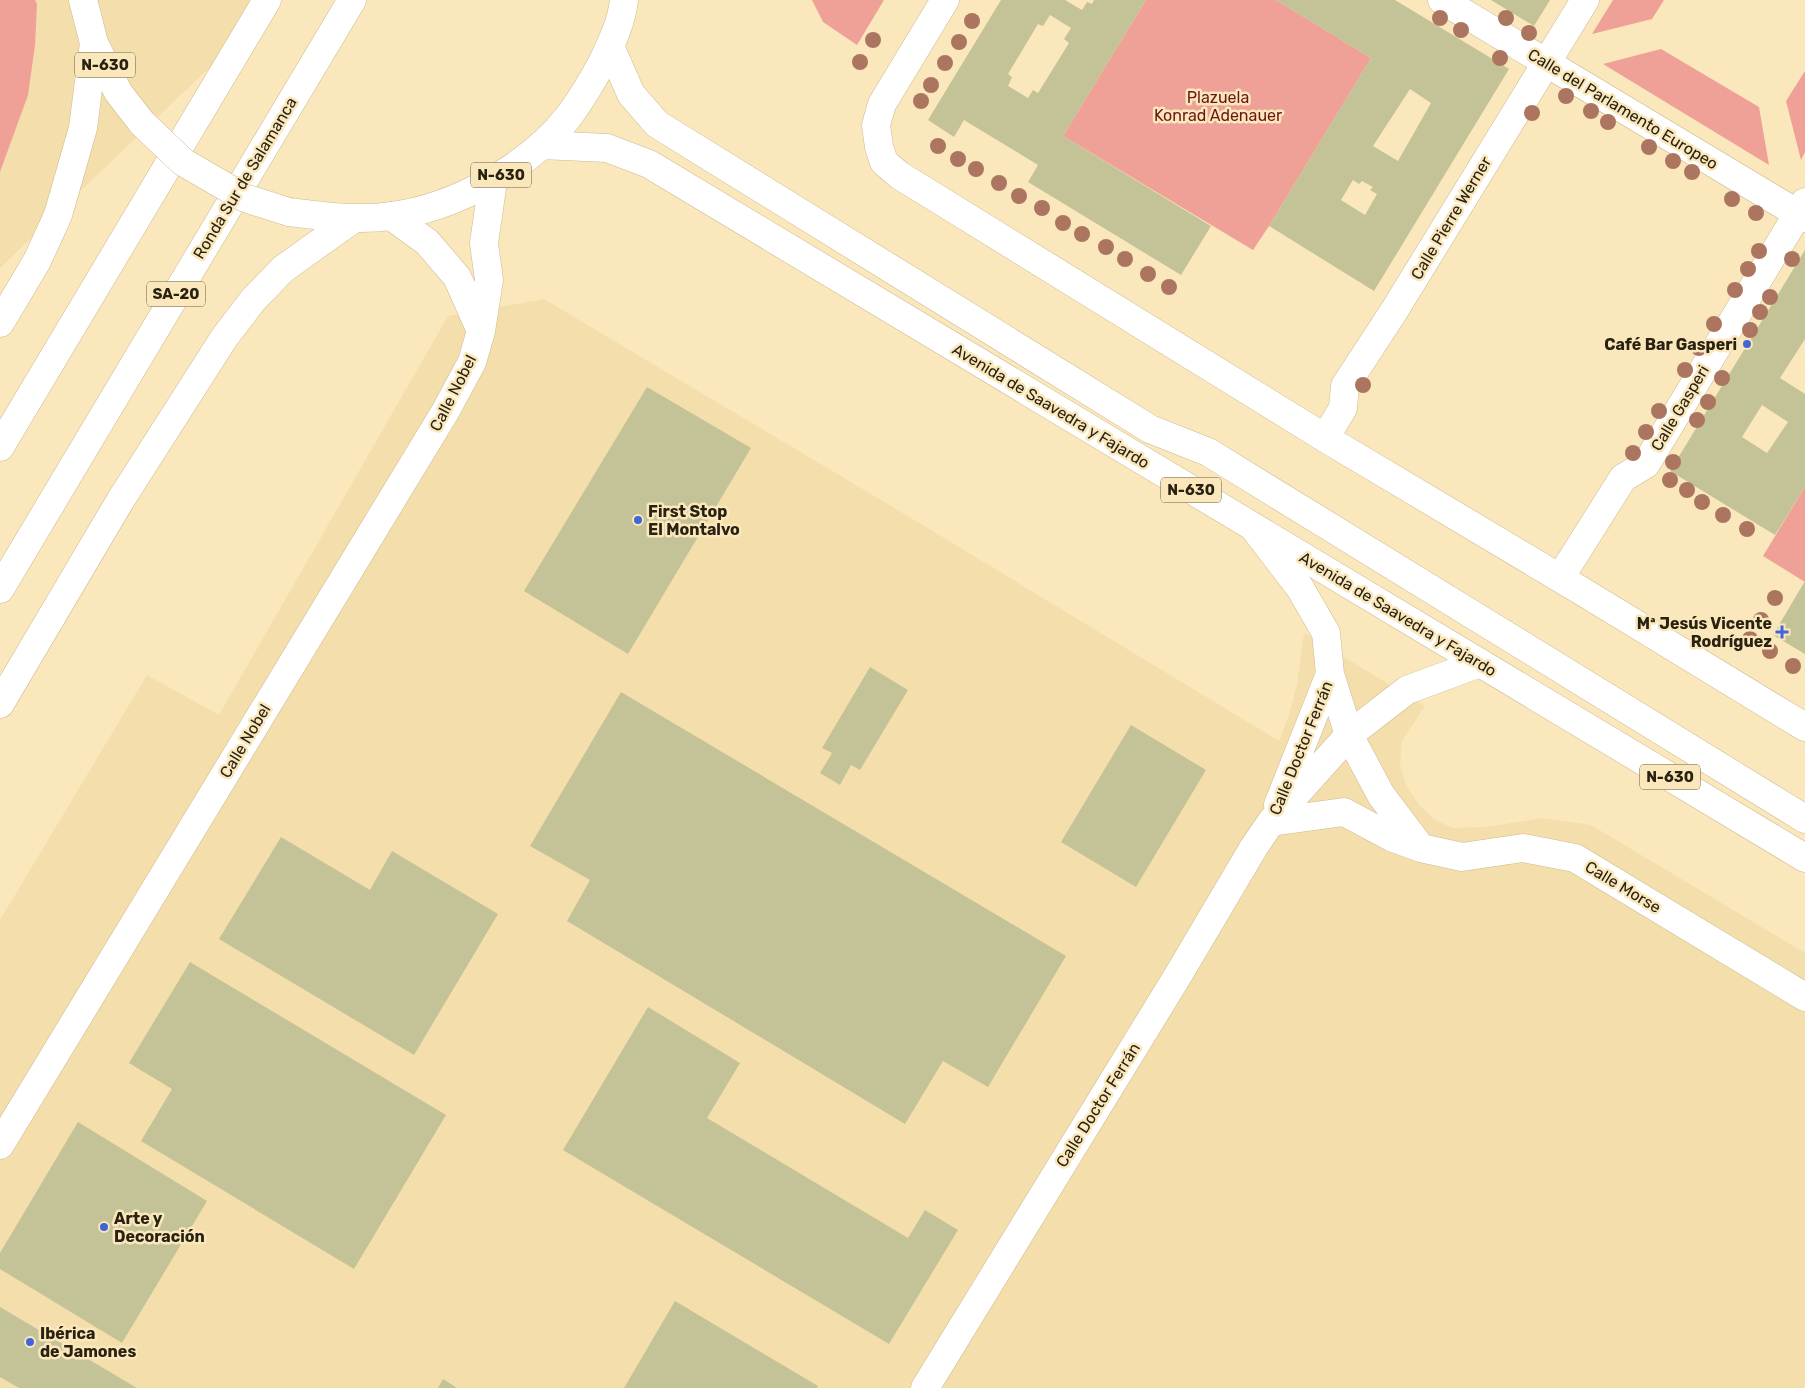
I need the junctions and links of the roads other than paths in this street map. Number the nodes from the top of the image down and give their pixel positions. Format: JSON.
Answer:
{"nodes":[{"id":1,"x":83,"y":0,"type":"edge"},
{"id":2,"x":267,"y":0,"type":"edge"},
{"id":3,"x":352,"y":0,"type":"edge"},
{"id":4,"x":624,"y":0,"type":"edge"},
{"id":5,"x":945,"y":0,"type":"edge"},
{"id":6,"x":1442,"y":0,"type":"edge"},
{"id":7,"x":1585,"y":0,"type":"edge"},
{"id":8,"x":94,"y":43,"type":"junction"},
{"id":9,"x":610,"y":46,"type":"junction"},
{"id":10,"x":1545,"y":63,"type":"junction"},
{"id":11,"x":541,"y":146,"type":"junction"},
{"id":12,"x":493,"y":181,"type":"junction"},
{"id":13,"x":1803,"y":212,"type":"edge"},
{"id":14,"x":392,"y":216,"type":"junction"},
{"id":15,"x":353,"y":219,"type":"junction"},
{"id":16,"x":0,"y":323,"type":"edge"},
{"id":17,"x":481,"y":332,"type":"junction"},
{"id":18,"x":1325,"y":438,"type":"junction"},
{"id":19,"x":0,"y":447,"type":"edge"},
{"id":20,"x":1254,"y":528,"type":"junction"},
{"id":21,"x":1560,"y":578,"type":"junction"},
{"id":22,"x":0,"y":589,"type":"edge"},
{"id":23,"x":1480,"y":663,"type":"junction"},
{"id":24,"x":1330,"y":674,"type":"junction"},
{"id":25,"x":0,"y":704,"type":"edge"},
{"id":26,"x":1805,"y":727,"type":"edge"},
{"id":27,"x":1350,"y":735,"type":"junction"},
{"id":28,"x":1805,"y":819,"type":"edge"},
{"id":29,"x":1271,"y":822,"type":"junction"},
{"id":30,"x":1421,"y":848,"type":"junction"},
{"id":31,"x":1805,"y":858,"type":"edge"},
{"id":32,"x":1805,"y":997,"type":"edge"},
{"id":33,"x":0,"y":1145,"type":"edge"},
{"id":34,"x":929,"y":1386,"type":"edge"}],
"edges":[{"from":1,"to":8,"type":"main road","number":"N-630"},
{"from":2,"to":19,"type":"main road"},
{"from":3,"to":22,"type":"main road","name":"Ronda Sur de Salamanca","number":"SA-20"},
{"from":4,"to":9,"type":"main road","number":"N-630"},
{"from":5,"to":18,"type":"main road"},
{"from":6,"to":10,"type":"main road","name":"Calle del Parlamento Europeo"},
{"from":7,"to":10,"type":"main road","name":"Calle Pierre Werner"},
{"from":8,"to":15,"type":"main road","number":"N-630","bridge":true},
{"from":8,"to":16,"type":"main road"},
{"from":9,"to":11,"type":"main road","number":"N-630"},
{"from":9,"to":28,"type":"main road","name":"Avenida de Saavedra y Fajardo","number":"N-630"},
{"from":10,"to":13,"type":"main road","name":"Calle del Parlamento Europeo"},
{"from":10,"to":18,"type":"main road","name":"Calle Pierre Werner"},
{"from":11,"to":12,"type":"main road","number":"N-630"},
{"from":11,"to":20,"type":"main road","name":"Avenida de Saavedra y Fajardo","number":"N-630"},
{"from":12,"to":14,"type":"main road","number":"N-630"},
{"from":12,"to":17,"type":"main road","name":"Calle Nobel"},
{"from":13,"to":21,"type":"main road","name":"Calle Gasperi"},
{"from":14,"to":15,"type":"main road","number":"N-630"},
{"from":14,"to":17,"type":"main road"},
{"from":15,"to":25,"type":"main road"},
{"from":17,"to":33,"type":"main road","name":"Calle Nobel"},
{"from":18,"to":21,"type":"main road"},
{"from":20,"to":23,"type":"main road","name":"Avenida de Saavedra y Fajardo","number":"N-630"},
{"from":20,"to":24,"type":"main road","name":"Calle Doctor Ferrán"},
{"from":21,"to":26,"type":"main road"},
{"from":23,"to":27,"type":"main road","name":"Calle Doctor Ferrán"},
{"from":23,"to":31,"type":"main road","name":"Avenida de Saavedra y Fajardo","number":"N-630"},
{"from":24,"to":27,"type":"main road","name":"Calle Doctor Ferrán"},
{"from":24,"to":29,"type":"main road","name":"Calle Doctor Ferrán"},
{"from":27,"to":29,"type":"main road","name":"Calle Doctor Ferrán"},
{"from":27,"to":30,"type":"main road"},
{"from":29,"to":30,"type":"main road","name":"Calle Morse"},
{"from":29,"to":34,"type":"main road","name":"Calle Doctor Ferrán"},
{"from":30,"to":32,"type":"main road","name":"Calle Morse"}]}
